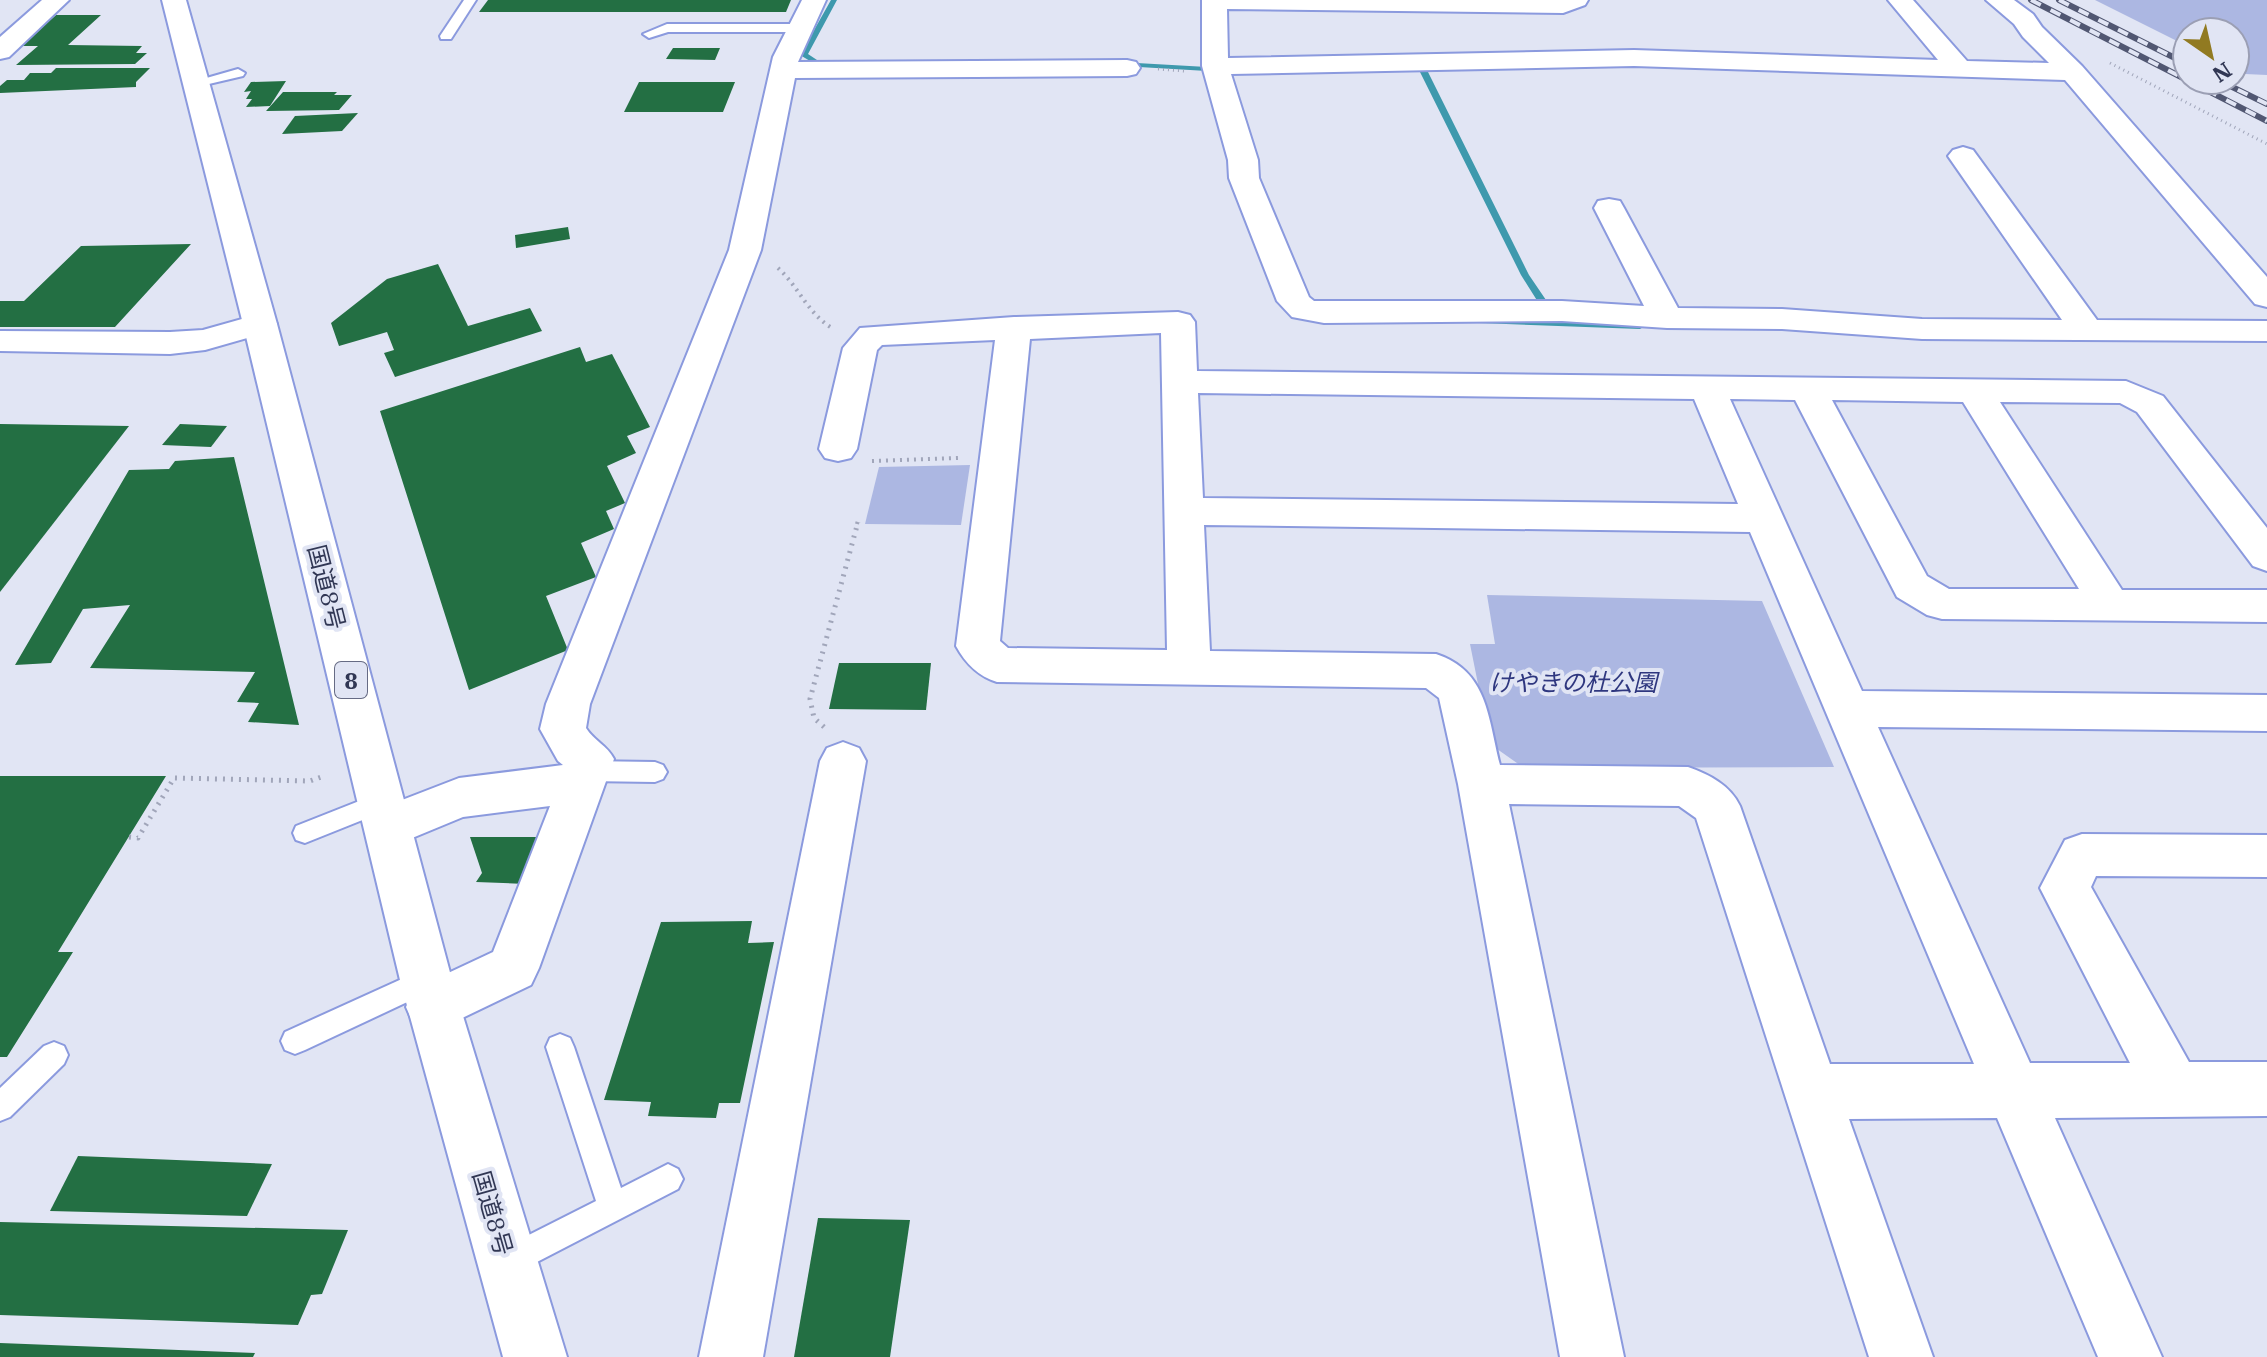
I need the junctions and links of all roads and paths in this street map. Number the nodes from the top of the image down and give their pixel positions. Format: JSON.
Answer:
{"nodes":[{"id":1,"x":57,"y":0,"type":"edge"},
{"id":2,"x":174,"y":0,"type":"edge"},
{"id":3,"x":470,"y":0,"type":"edge"},
{"id":4,"x":1576,"y":0,"type":"edge"},
{"id":5,"x":1900,"y":0,"type":"edge"},
{"id":6,"x":1998,"y":0,"type":"edge"},
{"id":7,"x":1214,"y":1,"type":"edge"},
{"id":8,"x":806,"y":14,"type":"edge"},
{"id":9,"x":649,"y":34,"type":"dead end"},
{"id":10,"x":446,"y":36,"type":"dead end"},
{"id":11,"x":2,"y":48,"type":"edge"},
{"id":12,"x":2101,"y":58,"type":"dead end"},
{"id":13,"x":1958,"y":67,"type":"junction"},
{"id":14,"x":1127,"y":68,"type":"joint"},
{"id":15,"x":1216,"y":69,"type":"junction"},
{"id":16,"x":2073,"y":72,"type":"junction"},
{"id":17,"x":238,"y":73,"type":"dead end"},
{"id":18,"x":779,"y":73,"type":"junction"},
{"id":19,"x":196,"y":83,"type":"junction"},
{"id":20,"x":2267,"y":144,"type":"edge"},
{"id":21,"x":1963,"y":156,"type":"dead end"},
{"id":22,"x":1609,"y":208,"type":"dead end"},
{"id":23,"x":745,"y":250,"type":"junction"},
{"id":24,"x":2267,"y":297,"type":"edge"},
{"id":25,"x":1667,"y":318,"type":"junction"},
{"id":26,"x":260,"y":324,"type":"junction"},
{"id":27,"x":1014,"y":327,"type":"junction"},
{"id":28,"x":2086,"y":329,"type":"junction"},
{"id":29,"x":2267,"y":331,"type":"edge"},
{"id":30,"x":872,"y":335,"type":"junction"},
{"id":31,"x":0,"y":341,"type":"edge"},
{"id":32,"x":1182,"y":382,"type":"junction"},
{"id":33,"x":1707,"y":387,"type":"junction"},
{"id":34,"x":1807,"y":388,"type":"junction"},
{"id":35,"x":1974,"y":390,"type":"junction"},
{"id":36,"x":838,"y":449,"type":"joint"},
{"id":37,"x":999,"y":457,"type":"junction"},
{"id":38,"x":1185,"y":511,"type":"junction"},
{"id":39,"x":1763,"y":518,"type":"junction"},
{"id":40,"x":858,"y":520,"type":"dead end"},
{"id":41,"x":2267,"y":556,"type":"edge"},
{"id":42,"x":2109,"y":603,"type":"junction"},
{"id":43,"x":2267,"y":606,"type":"edge"},
{"id":44,"x":1189,"y":667,"type":"junction"},
{"id":45,"x":1848,"y":709,"type":"junction"},
{"id":46,"x":2267,"y":713,"type":"edge"},
{"id":47,"x":843,"y":761,"type":"joint"},
{"id":48,"x":655,"y":772,"type":"dead end"},
{"id":49,"x":324,"y":776,"type":"dead end"},
{"id":50,"x":583,"y":776,"type":"junction"},
{"id":51,"x":1481,"y":784,"type":"junction"},
{"id":52,"x":385,"y":814,"type":"junction"},
{"id":53,"x":305,"y":833,"type":"dead end"},
{"id":54,"x":129,"y":837,"type":"dead end"},
{"id":55,"x":2267,"y":856,"type":"edge"},
{"id":56,"x":429,"y":993,"type":"junction"},
{"id":57,"x":295,"y":1041,"type":"dead end"},
{"id":58,"x":560,"y":1047,"type":"dead end"},
{"id":59,"x":54,"y":1055,"type":"dead end"},
{"id":60,"x":2173,"y":1088,"type":"junction"},
{"id":61,"x":2267,"y":1089,"type":"edge"},
{"id":62,"x":2015,"y":1090,"type":"junction"},
{"id":63,"x":1814,"y":1092,"type":"junction"},
{"id":64,"x":0,"y":1107,"type":"edge"},
{"id":65,"x":668,"y":1179,"type":"dead end"},
{"id":66,"x":613,"y":1208,"type":"junction"},
{"id":67,"x":507,"y":1263,"type":"junction"},
{"id":68,"x":535,"y":1357,"type":"edge"},
{"id":69,"x":731,"y":1357,"type":"edge"},
{"id":70,"x":1592,"y":1357,"type":"edge"},
{"id":71,"x":1901,"y":1357,"type":"edge"},
{"id":72,"x":2130,"y":1357,"type":"edge"}],
"edges":[{"from":1,"to":11,"type":"main road"},
{"from":2,"to":19,"type":"main road","name":"国道8号","number":"8"},
{"from":3,"to":10,"type":"lane"},
{"from":4,"to":7,"type":"main road"},
{"from":5,"to":13,"type":"main road"},
{"from":6,"to":16,"type":"main road"},
{"from":7,"to":15,"type":"main road"},
{"from":8,"to":9,"type":"lane"},
{"from":8,"to":18,"type":"main road"},
{"from":12,"to":20,"type":"path"},
{"from":13,"to":15,"type":"main road"},
{"from":13,"to":16,"type":"main road"},
{"from":14,"to":15,"type":"path"},
{"from":14,"to":18,"type":"main road"},
{"from":15,"to":25,"type":"main road"},
{"from":16,"to":24,"type":"main road"},
{"from":17,"to":19,"type":"lane"},
{"from":18,"to":23,"type":"main road"},
{"from":19,"to":26,"type":"main road","name":"国道8号","number":"8"},
{"from":21,"to":28,"type":"main road"},
{"from":22,"to":25,"type":"main road"},
{"from":23,"to":30,"type":"path"},
{"from":23,"to":50,"type":"main road"},
{"from":25,"to":28,"type":"main road"},
{"from":26,"to":31,"type":"main road"},
{"from":26,"to":52,"type":"main road","name":"国道8号","number":"8"},
{"from":27,"to":30,"type":"main road"},
{"from":27,"to":32,"type":"main road"},
{"from":27,"to":37,"type":"main road"},
{"from":28,"to":29,"type":"main road"},
{"from":30,"to":36,"type":"main road"},
{"from":32,"to":33,"type":"main road"},
{"from":32,"to":38,"type":"main road"},
{"from":33,"to":34,"type":"main road"},
{"from":33,"to":39,"type":"main road"},
{"from":34,"to":35,"type":"main road"},
{"from":34,"to":42,"type":"main road"},
{"from":35,"to":41,"type":"main road"},
{"from":35,"to":42,"type":"main road"},
{"from":36,"to":37,"type":"path"},
{"from":37,"to":44,"type":"main road"},
{"from":38,"to":39,"type":"main road"},
{"from":38,"to":44,"type":"main road"},
{"from":39,"to":45,"type":"main road"},
{"from":40,"to":47,"type":"path"},
{"from":42,"to":43,"type":"main road"},
{"from":44,"to":51,"type":"main road"},
{"from":45,"to":46,"type":"main road"},
{"from":45,"to":62,"type":"main road"},
{"from":47,"to":69,"type":"main road"},
{"from":48,"to":50,"type":"lane"},
{"from":49,"to":54,"type":"path"},
{"from":50,"to":52,"type":"main road"},
{"from":50,"to":56,"type":"main road"},
{"from":51,"to":63,"type":"main road"},
{"from":51,"to":70,"type":"main road"},
{"from":52,"to":53,"type":"lane"},
{"from":52,"to":56,"type":"main road","name":"国道8号","number":"8"},
{"from":55,"to":60,"type":"main road"},
{"from":56,"to":57,"type":"lane"},
{"from":56,"to":67,"type":"main road","name":"国道8号","number":"8"},
{"from":58,"to":66,"type":"lane"},
{"from":59,"to":64,"type":"lane"},
{"from":60,"to":61,"type":"main road"},
{"from":60,"to":62,"type":"main road"},
{"from":62,"to":63,"type":"main road"},
{"from":62,"to":72,"type":"main road"},
{"from":63,"to":71,"type":"main road"},
{"from":65,"to":66,"type":"lane"},
{"from":66,"to":67,"type":"lane"},
{"from":67,"to":68,"type":"main road","name":"国道8号","number":"8"}]}
